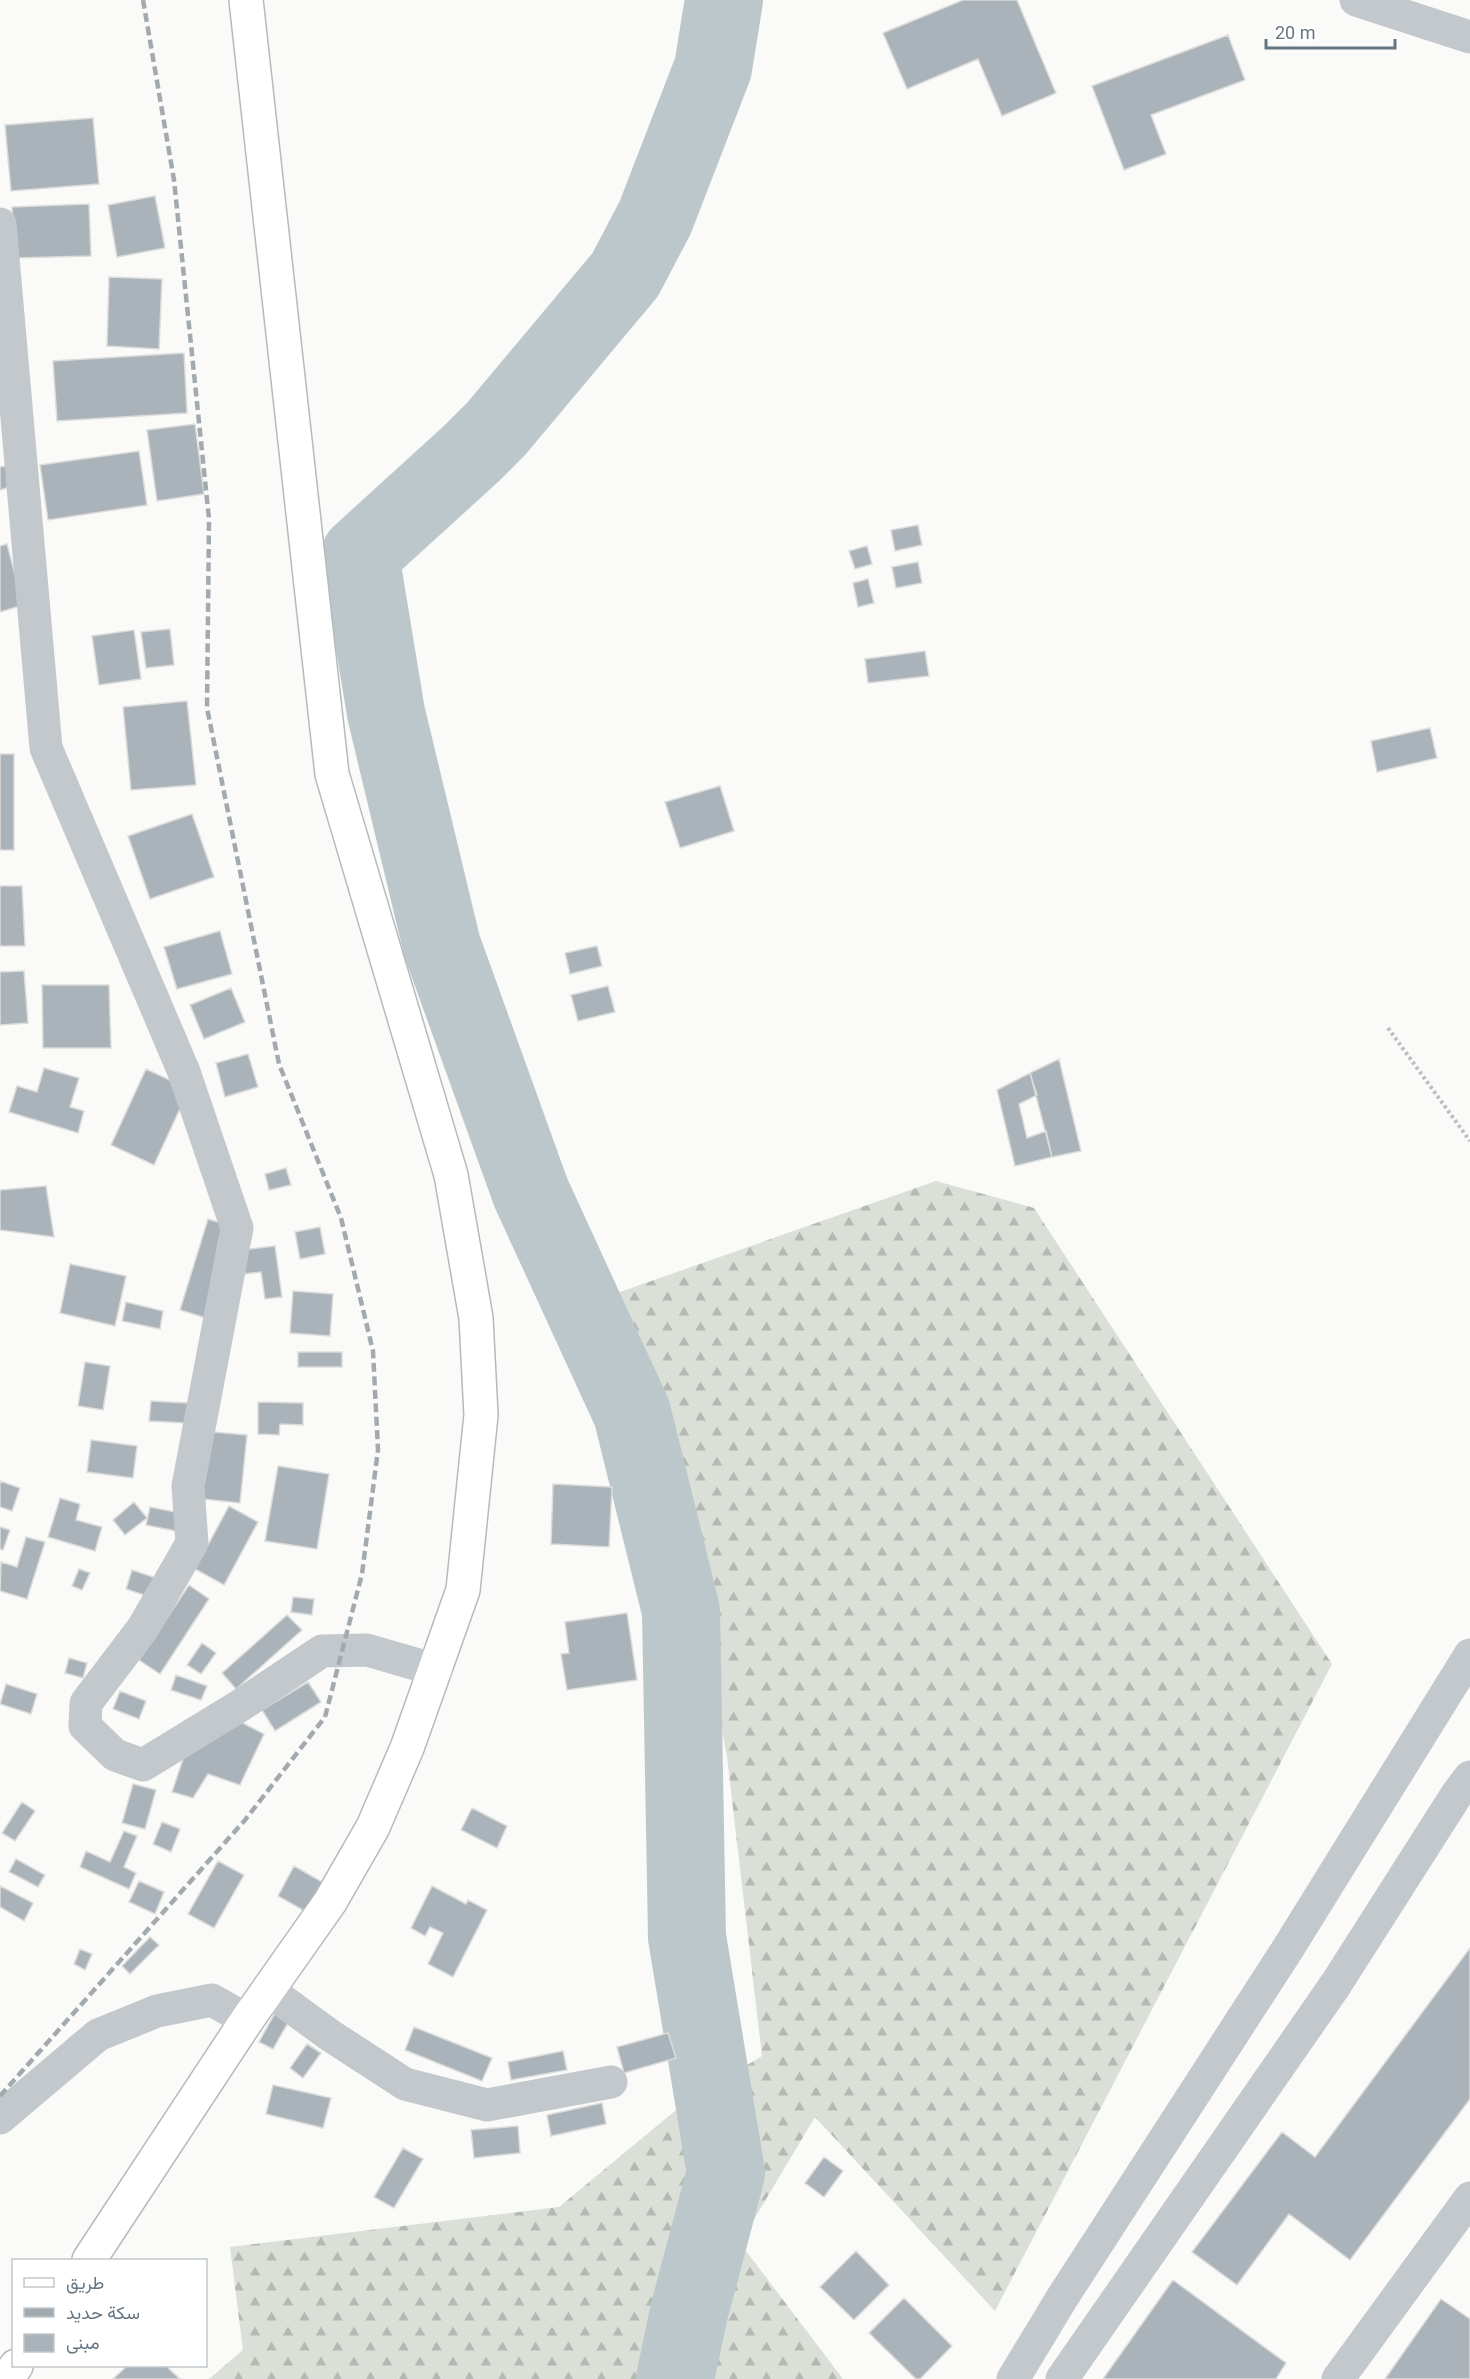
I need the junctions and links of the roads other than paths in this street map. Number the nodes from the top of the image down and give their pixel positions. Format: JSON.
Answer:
{"nodes":[{"id":1,"x":246,"y":0,"type":"edge"},
{"id":2,"x":1356,"y":0,"type":"edge"},
{"id":3,"x":1470,"y":37,"type":"edge"},
{"id":4,"x":0,"y":224,"type":"edge"},
{"id":5,"x":1470,"y":1655,"type":"edge"},
{"id":6,"x":436,"y":1670,"type":"junction"},
{"id":7,"x":1470,"y":1777,"type":"edge"},
{"id":8,"x":268,"y":1990,"type":"junction"},
{"id":9,"x":247,"y":2020,"type":"junction"},
{"id":10,"x":611,"y":2082,"type":"dead end"},
{"id":11,"x":0,"y":2118,"type":"edge"},
{"id":12,"x":1470,"y":2198,"type":"edge"},
{"id":13,"x":90,"y":2259,"type":"edge"},
{"id":14,"x":1013,"y":2379,"type":"edge"},
{"id":15,"x":1062,"y":2379,"type":"edge"},
{"id":16,"x":1338,"y":2379,"type":"edge"}],
"edges":[{"from":1,"to":6,"type":"main road"},
{"from":2,"to":3,"type":"street"},
{"from":4,"to":6,"type":"street"},
{"from":5,"to":14,"type":"street"},
{"from":6,"to":8,"type":"main road"},
{"from":7,"to":15,"type":"street"},
{"from":8,"to":9,"type":"main road"},
{"from":8,"to":10,"type":"street"},
{"from":9,"to":11,"type":"street"},
{"from":9,"to":13,"type":"main road"},
{"from":12,"to":16,"type":"street"}]}
